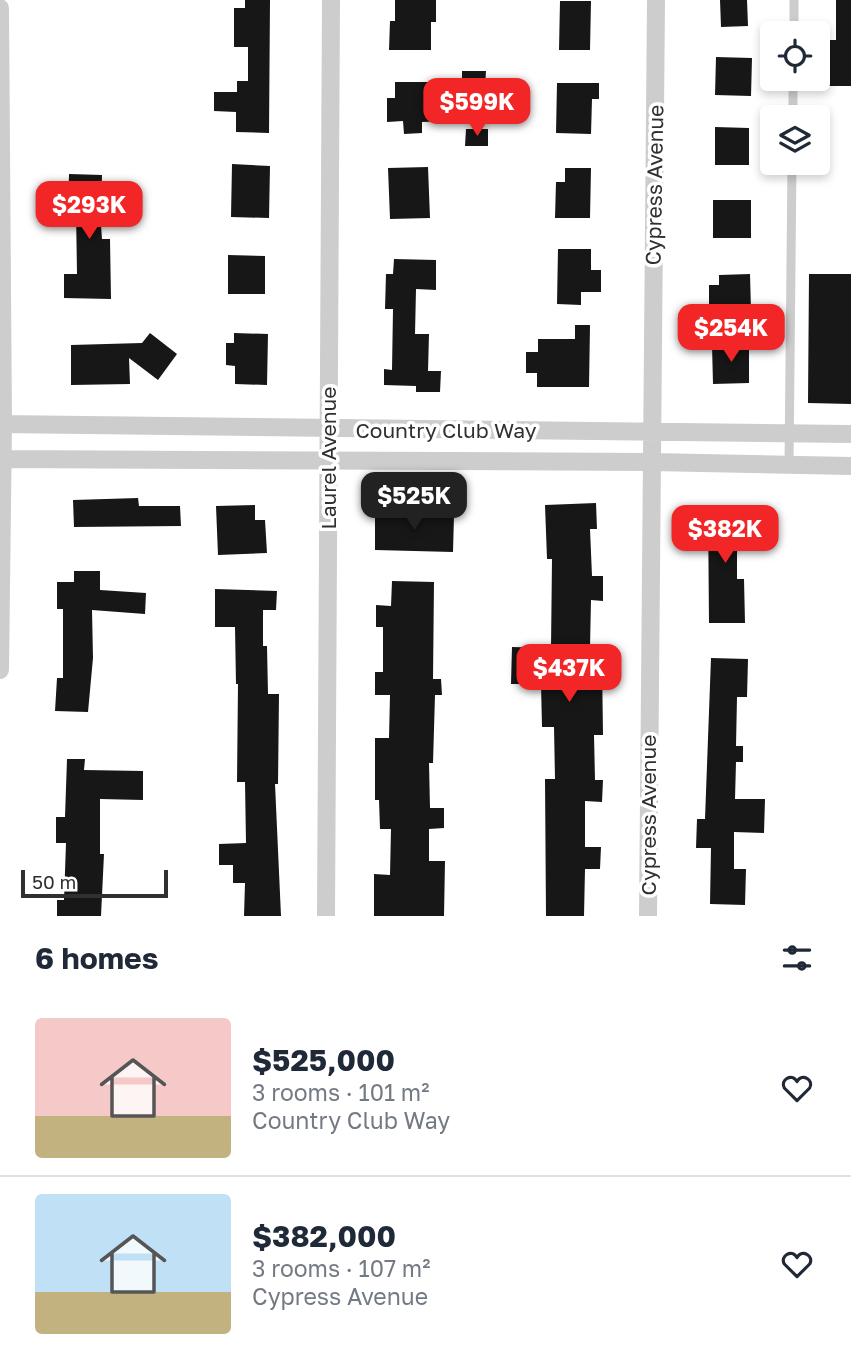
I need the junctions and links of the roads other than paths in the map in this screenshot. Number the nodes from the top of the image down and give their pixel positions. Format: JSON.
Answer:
{"nodes":[{"id":1,"x":331,"y":0,"type":"edge"},
{"id":2,"x":656,"y":0,"type":"edge"},
{"id":3,"x":794,"y":0,"type":"edge"},
{"id":4,"x":0,"y":8,"type":"edge"},
{"id":5,"x":794,"y":21,"type":"edge"},
{"id":6,"x":792,"y":175,"type":"edge"},
{"id":7,"x":2,"y":424,"type":"edge"},
{"id":8,"x":328,"y":430,"type":"junction"},
{"id":9,"x":651,"y":430,"type":"junction"},
{"id":10,"x":789,"y":433,"type":"junction"},
{"id":11,"x":851,"y":434,"type":"edge"},
{"id":12,"x":2,"y":459,"type":"edge"},
{"id":13,"x":327,"y":460,"type":"junction"},
{"id":14,"x":651,"y":462,"type":"junction"},
{"id":15,"x":789,"y":466,"type":"junction"},
{"id":16,"x":851,"y":466,"type":"edge"},
{"id":17,"x":0,"y":670,"type":"edge"},
{"id":18,"x":326,"y":916,"type":"edge"},
{"id":19,"x":648,"y":916,"type":"edge"}],
"edges":[{"from":1,"to":8,"type":"street","name":"Laurel Avenue"},
{"from":2,"to":9,"type":"street","name":"Cypress Avenue"},
{"from":3,"to":5,"type":"lane"},
{"from":4,"to":7,"type":"street"},
{"from":6,"to":10,"type":"lane"},
{"from":7,"to":8,"type":"street","name":"Country Club Way"},
{"from":7,"to":12,"type":"street"},
{"from":8,"to":9,"type":"street","name":"Country Club Way"},
{"from":8,"to":13,"type":"street","name":"Laurel Avenue"},
{"from":9,"to":10,"type":"street","name":"Country Club Way"},
{"from":9,"to":14,"type":"street","name":"Cypress Avenue"},
{"from":10,"to":11,"type":"street","name":"Country Club Way"},
{"from":10,"to":15,"type":"lane"},
{"from":12,"to":13,"type":"street","name":"Country Club Way"},
{"from":12,"to":17,"type":"street"},
{"from":13,"to":14,"type":"street","name":"Country Club Way"},
{"from":13,"to":18,"type":"street","name":"Laurel Avenue"},
{"from":14,"to":15,"type":"street","name":"Country Club Way"},
{"from":14,"to":19,"type":"street","name":"Cypress Avenue"},
{"from":15,"to":16,"type":"street","name":"Country Club Way"}]}
